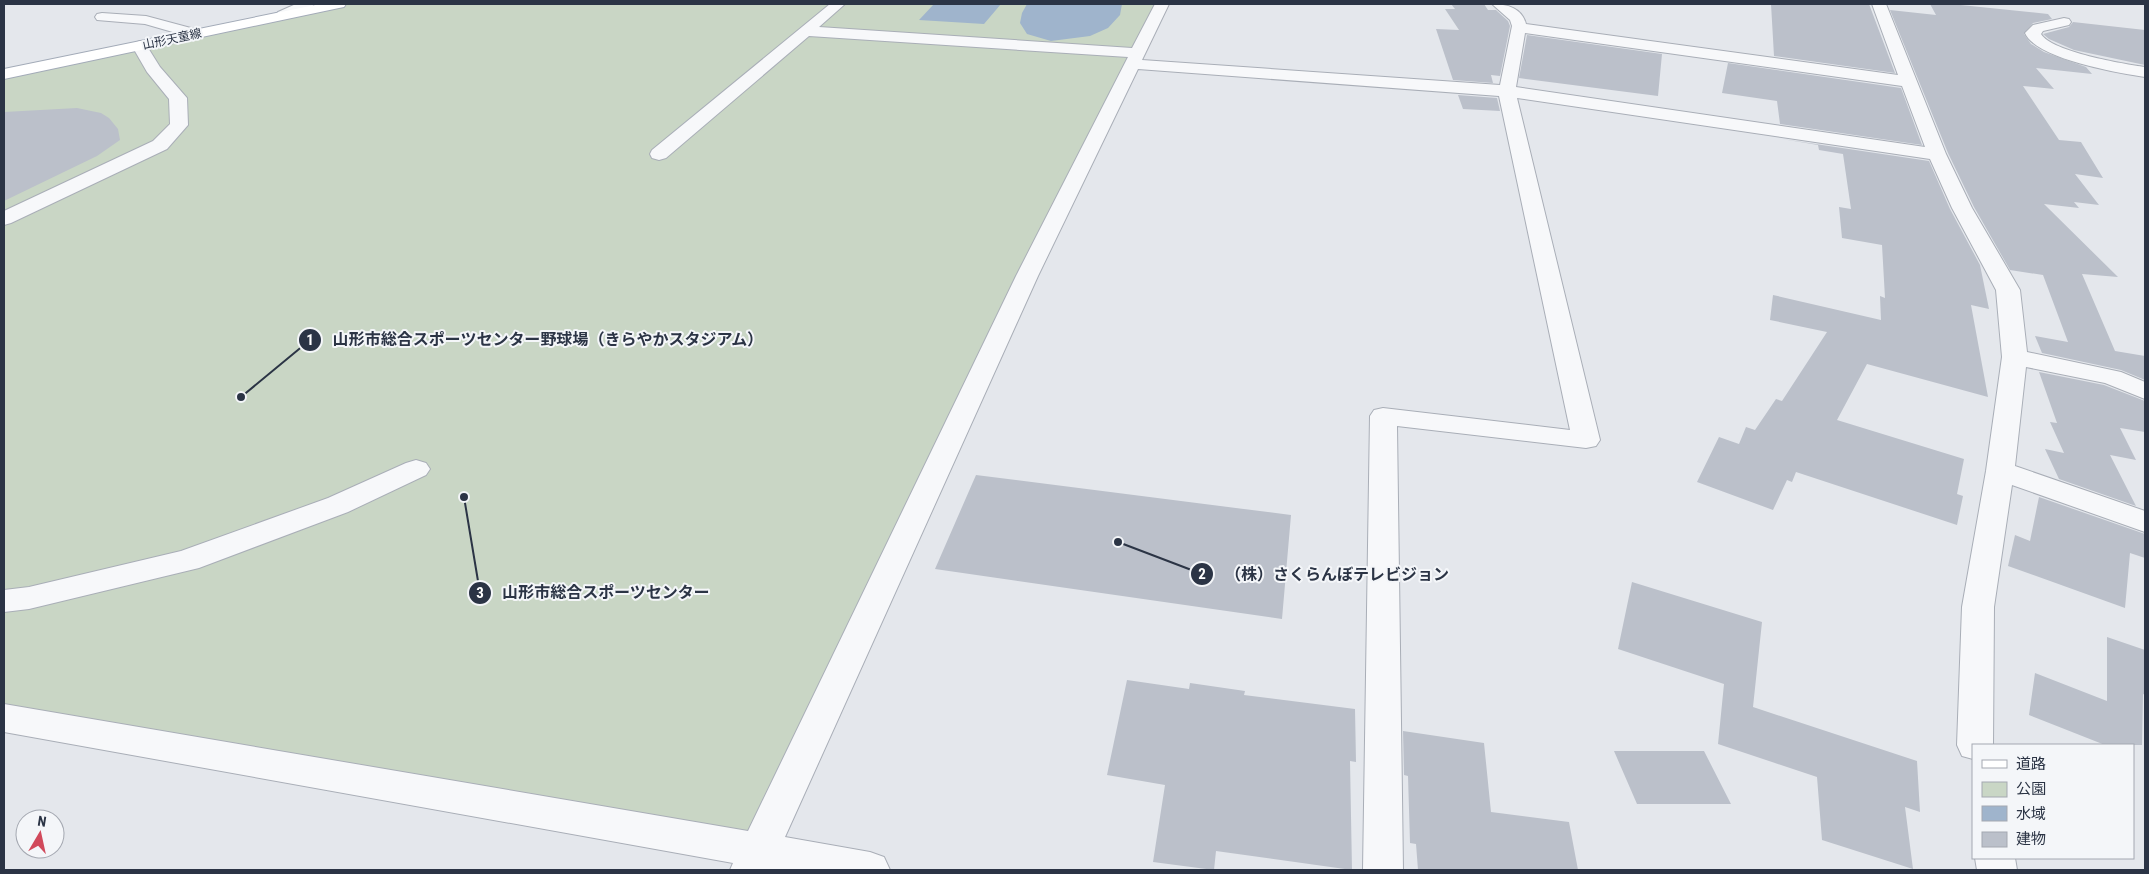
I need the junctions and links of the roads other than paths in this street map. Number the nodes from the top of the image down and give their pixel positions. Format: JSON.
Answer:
{"nodes":[{"id":1,"x":308,"y":4,"type":"edge"},
{"id":2,"x":339,"y":4,"type":"edge"},
{"id":3,"x":838,"y":4,"type":"edge"},
{"id":4,"x":1162,"y":4,"type":"edge"},
{"id":5,"x":1499,"y":4,"type":"edge"},
{"id":6,"x":1878,"y":4,"type":"edge"},
{"id":7,"x":283,"y":16,"type":"junction"},
{"id":8,"x":102,"y":17,"type":"dead end"},
{"id":9,"x":2064,"y":22,"type":"dead end"},
{"id":10,"x":1518,"y":28,"type":"junction"},
{"id":11,"x":806,"y":31,"type":"junction"},
{"id":12,"x":197,"y":34,"type":"junction"},
{"id":13,"x":140,"y":46,"type":"junction"},
{"id":14,"x":1136,"y":59,"type":"junction"},
{"id":15,"x":2145,"y":72,"type":"edge"},
{"id":16,"x":4,"y":74,"type":"edge"},
{"id":17,"x":1909,"y":82,"type":"junction"},
{"id":18,"x":1507,"y":90,"type":"junction"},
{"id":19,"x":659,"y":154,"type":"dead end"},
{"id":20,"x":1937,"y":154,"type":"junction"},
{"id":21,"x":4,"y":219,"type":"edge"},
{"id":22,"x":2015,"y":357,"type":"junction"},
{"id":23,"x":2145,"y":391,"type":"edge"},
{"id":24,"x":416,"y":470,"type":"dead end"},
{"id":25,"x":2000,"y":471,"type":"junction"},
{"id":26,"x":2145,"y":522,"type":"edge"},
{"id":27,"x":4,"y":601,"type":"edge"},
{"id":28,"x":4,"y":718,"type":"edge"},
{"id":29,"x":1975,"y":744,"type":"edge"},
{"id":30,"x":754,"y":861,"type":"edge"},
{"id":31,"x":870,"y":870,"type":"edge"},
{"id":32,"x":1383,"y":870,"type":"edge"}],
"edges":[{"from":1,"to":7,"type":"street"},
{"from":2,"to":7,"type":"main road","name":"山形天童線"},
{"from":3,"to":11,"type":"street"},
{"from":4,"to":14,"type":"street"},
{"from":5,"to":10,"type":"street"},
{"from":6,"to":17,"type":"street"},
{"from":7,"to":12,"type":"main road","name":"山形天童線"},
{"from":8,"to":12,"type":"street"},
{"from":9,"to":15,"type":"street"},
{"from":10,"to":17,"type":"street"},
{"from":10,"to":18,"type":"street"},
{"from":11,"to":14,"type":"street"},
{"from":11,"to":19,"type":"street"},
{"from":12,"to":13,"type":"main road","name":"山形天童線"},
{"from":13,"to":16,"type":"main road","name":"山形天童線"},
{"from":13,"to":21,"type":"street"},
{"from":14,"to":18,"type":"street"},
{"from":14,"to":30,"type":"street"},
{"from":17,"to":20,"type":"street"},
{"from":18,"to":20,"type":"street"},
{"from":18,"to":32,"type":"street"},
{"from":20,"to":22,"type":"street"},
{"from":22,"to":23,"type":"street"},
{"from":22,"to":25,"type":"street"},
{"from":24,"to":27,"type":"street"},
{"from":25,"to":26,"type":"street"},
{"from":25,"to":29,"type":"street"},
{"from":28,"to":30,"type":"street"},
{"from":30,"to":31,"type":"street"}]}
